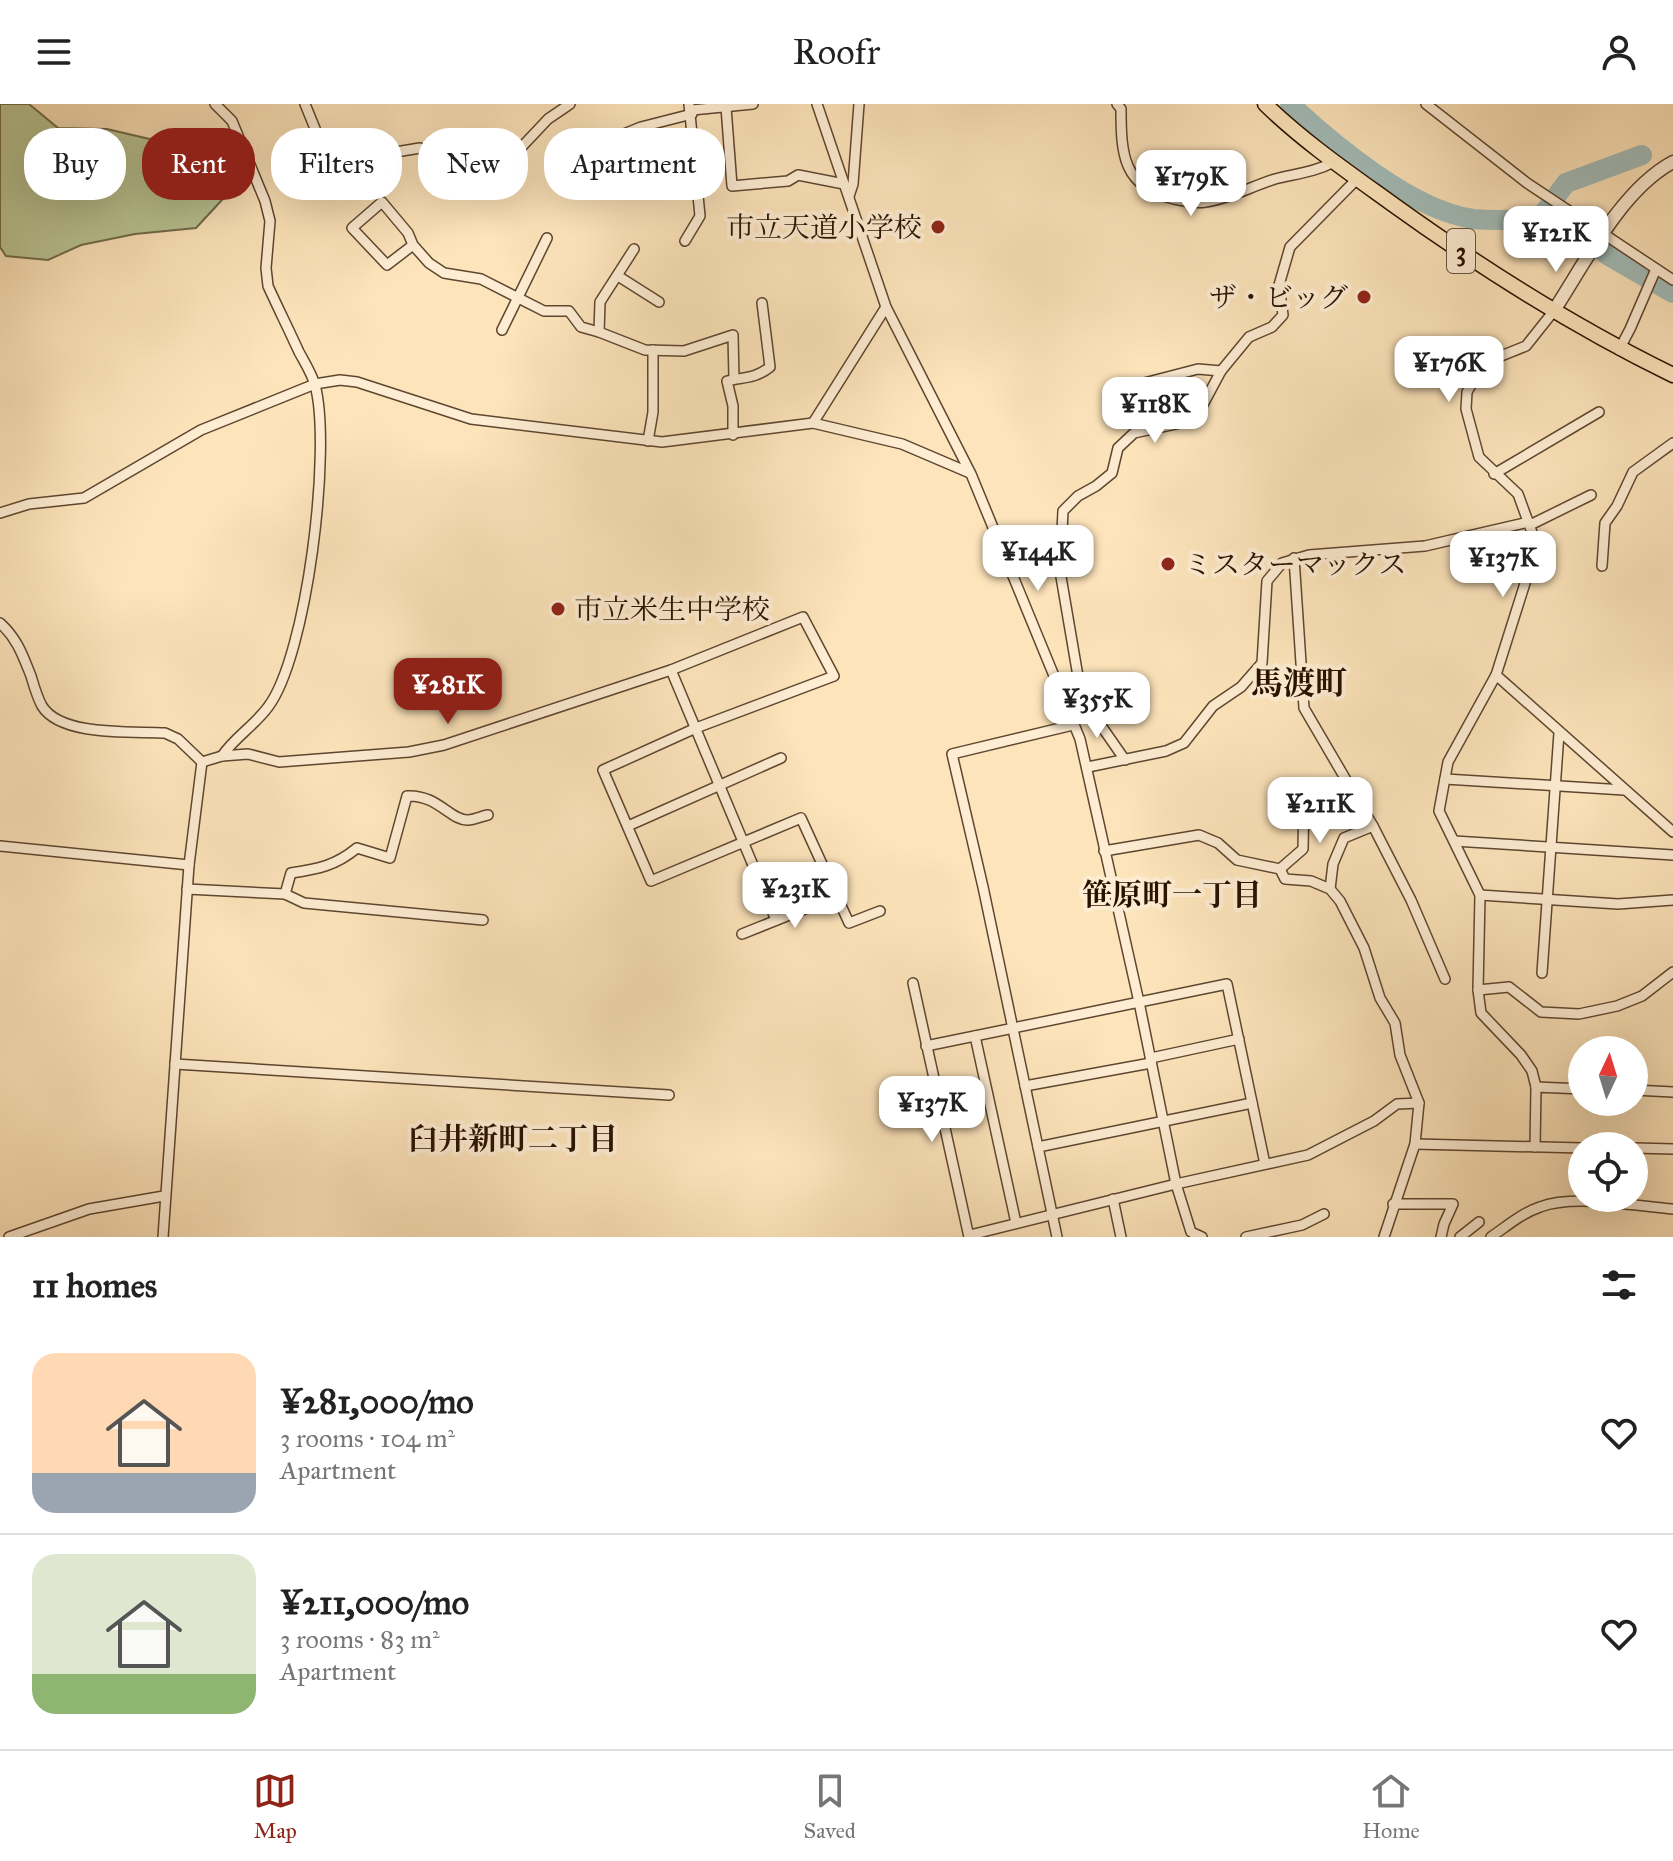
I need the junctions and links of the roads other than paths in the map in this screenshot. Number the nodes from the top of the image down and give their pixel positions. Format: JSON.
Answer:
{"nodes":[{"id":1,"x":215,"y":104,"type":"edge"},
{"id":2,"x":305,"y":104,"type":"edge"},
{"id":3,"x":570,"y":104,"type":"edge"},
{"id":4,"x":753,"y":104,"type":"edge"},
{"id":5,"x":817,"y":104,"type":"edge"},
{"id":6,"x":859,"y":104,"type":"edge"},
{"id":7,"x":1117,"y":104,"type":"edge"},
{"id":8,"x":1265,"y":104,"type":"edge"},
{"id":9,"x":1426,"y":104,"type":"edge"},
{"id":10,"x":726,"y":107,"type":"junction"},
{"id":11,"x":691,"y":109,"type":"edge"},
{"id":12,"x":640,"y":128,"type":"edge"},
{"id":13,"x":528,"y":140,"type":"edge"},
{"id":14,"x":418,"y":148,"type":"edge"},
{"id":15,"x":1334,"y":162,"type":"junction"},
{"id":16,"x":1673,"y":162,"type":"edge"},
{"id":17,"x":1357,"y":179,"type":"junction"},
{"id":18,"x":844,"y":184,"type":"junction"},
{"id":19,"x":848,"y":197,"type":"junction"},
{"id":20,"x":1602,"y":237,"type":"junction"},
{"id":21,"x":547,"y":238,"type":"dead end"},
{"id":22,"x":685,"y":241,"type":"dead end"},
{"id":23,"x":413,"y":245,"type":"junction"},
{"id":24,"x":634,"y":249,"type":"dead end"},
{"id":25,"x":1655,"y":271,"type":"junction"},
{"id":26,"x":618,"y":276,"type":"junction"},
{"id":27,"x":1673,"y":280,"type":"edge"},
{"id":28,"x":519,"y":299,"type":"junction"},
{"id":29,"x":659,"y":302,"type":"dead end"},
{"id":30,"x":762,"y":303,"type":"dead end"},
{"id":31,"x":886,"y":307,"type":"junction"},
{"id":32,"x":1553,"y":312,"type":"junction"},
{"id":33,"x":502,"y":330,"type":"dead end"},
{"id":34,"x":599,"y":332,"type":"junction"},
{"id":35,"x":653,"y":350,"type":"junction"},
{"id":36,"x":1619,"y":350,"type":"junction"},
{"id":37,"x":1221,"y":371,"type":"junction"},
{"id":38,"x":1673,"y":375,"type":"edge"},
{"id":39,"x":734,"y":379,"type":"junction"},
{"id":40,"x":315,"y":384,"type":"junction"},
{"id":41,"x":1121,"y":389,"type":"dead end"},
{"id":42,"x":1599,"y":412,"type":"dead end"},
{"id":43,"x":813,"y":423,"type":"junction"},
{"id":44,"x":733,"y":435,"type":"junction"},
{"id":45,"x":648,"y":441,"type":"junction"},
{"id":46,"x":1673,"y":443,"type":"edge"},
{"id":47,"x":971,"y":474,"type":"junction"},
{"id":48,"x":1494,"y":474,"type":"junction"},
{"id":49,"x":1591,"y":495,"type":"dead end"},
{"id":50,"x":0,"y":513,"type":"edge"},
{"id":51,"x":1530,"y":523,"type":"junction"},
{"id":52,"x":1294,"y":558,"type":"junction"},
{"id":53,"x":1602,"y":566,"type":"dead end"},
{"id":54,"x":0,"y":623,"type":"edge"},
{"id":55,"x":671,"y":670,"type":"junction"},
{"id":56,"x":1496,"y":675,"type":"junction"},
{"id":57,"x":1073,"y":725,"type":"junction"},
{"id":58,"x":696,"y":728,"type":"junction"},
{"id":59,"x":1559,"y":733,"type":"junction"},
{"id":60,"x":222,"y":756,"type":"junction"},
{"id":61,"x":781,"y":758,"type":"dead end"},
{"id":62,"x":1125,"y":760,"type":"junction"},
{"id":63,"x":202,"y":762,"type":"junction"},
{"id":64,"x":1088,"y":767,"type":"junction"},
{"id":65,"x":1445,"y":779,"type":"junction"},
{"id":66,"x":719,"y":785,"type":"junction"},
{"id":67,"x":1555,"y":787,"type":"junction"},
{"id":68,"x":1624,"y":790,"type":"junction"},
{"id":69,"x":1304,"y":797,"type":"dead end"},
{"id":70,"x":488,"y":815,"type":"dead end"},
{"id":71,"x":628,"y":826,"type":"junction"},
{"id":72,"x":1373,"y":826,"type":"junction"},
{"id":73,"x":1673,"y":832,"type":"edge"},
{"id":74,"x":1454,"y":841,"type":"junction"},
{"id":75,"x":742,"y":843,"type":"junction"},
{"id":76,"x":0,"y":846,"type":"edge"},
{"id":77,"x":1551,"y":846,"type":"junction"},
{"id":78,"x":1104,"y":851,"type":"junction"},
{"id":79,"x":1673,"y":855,"type":"edge"},
{"id":80,"x":189,"y":865,"type":"junction"},
{"id":81,"x":1280,"y":869,"type":"junction"},
{"id":82,"x":187,"y":889,"type":"junction"},
{"id":83,"x":1330,"y":889,"type":"junction"},
{"id":84,"x":285,"y":894,"type":"junction"},
{"id":85,"x":1480,"y":895,"type":"junction"},
{"id":86,"x":837,"y":896,"type":"junction"},
{"id":87,"x":1547,"y":899,"type":"junction"},
{"id":88,"x":1673,"y":900,"type":"edge"},
{"id":89,"x":880,"y":911,"type":"dead end"},
{"id":90,"x":483,"y":920,"type":"dead end"},
{"id":91,"x":776,"y":920,"type":"junction"},
{"id":92,"x":742,"y":934,"type":"dead end"},
{"id":93,"x":1673,"y":972,"type":"edge"},
{"id":94,"x":1542,"y":973,"type":"dead end"},
{"id":95,"x":1445,"y":979,"type":"dead end"},
{"id":96,"x":913,"y":983,"type":"dead end"},
{"id":97,"x":1478,"y":990,"type":"junction"},
{"id":98,"x":1139,"y":1002,"type":"junction"},
{"id":99,"x":1013,"y":1028,"type":"junction"},
{"id":100,"x":975,"y":1036,"type":"junction"},
{"id":101,"x":1239,"y":1039,"type":"junction"},
{"id":102,"x":926,"y":1046,"type":"junction"},
{"id":103,"x":1151,"y":1060,"type":"junction"},
{"id":104,"x":175,"y":1064,"type":"junction"},
{"id":105,"x":1025,"y":1086,"type":"junction"},
{"id":106,"x":1536,"y":1087,"type":"junction"},
{"id":107,"x":1568,"y":1088,"type":"edge"},
{"id":108,"x":1648,"y":1091,"type":"edge"},
{"id":109,"x":1673,"y":1092,"type":"edge"},
{"id":110,"x":669,"y":1095,"type":"dead end"},
{"id":111,"x":1252,"y":1103,"type":"junction"},
{"id":112,"x":1419,"y":1103,"type":"junction"},
{"id":113,"x":1163,"y":1121,"type":"junction"},
{"id":114,"x":1415,"y":1144,"type":"junction"},
{"id":115,"x":1038,"y":1147,"type":"junction"},
{"id":116,"x":1535,"y":1147,"type":"junction"},
{"id":117,"x":1568,"y":1148,"type":"edge"},
{"id":118,"x":1648,"y":1148,"type":"edge"},
{"id":119,"x":1673,"y":1149,"type":"edge"},
{"id":120,"x":1265,"y":1164,"type":"junction"},
{"id":121,"x":1176,"y":1184,"type":"junction"},
{"id":122,"x":164,"y":1196,"type":"junction"},
{"id":123,"x":1113,"y":1199,"type":"junction"},
{"id":124,"x":1393,"y":1204,"type":"junction"},
{"id":125,"x":1673,"y":1209,"type":"edge"},
{"id":126,"x":1052,"y":1214,"type":"junction"},
{"id":127,"x":1324,"y":1214,"type":"dead end"},
{"id":128,"x":1479,"y":1222,"type":"dead end"},
{"id":129,"x":1016,"y":1223,"type":"junction"},
{"id":130,"x":1191,"y":1235,"type":"edge"},
{"id":131,"x":969,"y":1236,"type":"edge"},
{"id":132,"x":9,"y":1237,"type":"edge"},
{"id":133,"x":163,"y":1237,"type":"edge"},
{"id":134,"x":1057,"y":1237,"type":"edge"},
{"id":135,"x":1121,"y":1237,"type":"edge"},
{"id":136,"x":1202,"y":1237,"type":"edge"},
{"id":137,"x":1246,"y":1237,"type":"edge"},
{"id":138,"x":1384,"y":1237,"type":"edge"},
{"id":139,"x":1441,"y":1237,"type":"edge"},
{"id":140,"x":1460,"y":1237,"type":"edge"},
{"id":141,"x":1491,"y":1237,"type":"edge"}],
"edges":[{"from":1,"to":40,"type":"street"},
{"from":2,"to":14,"type":"street"},
{"from":3,"to":13,"type":"street"},
{"from":4,"to":10,"type":"street"},
{"from":5,"to":18,"type":"street"},
{"from":6,"to":19,"type":"street"},
{"from":7,"to":15,"type":"street"},
{"from":8,"to":15,"type":"main road","number":"3"},
{"from":9,"to":20,"type":"street"},
{"from":10,"to":11,"type":"street"},
{"from":10,"to":18,"type":"street"},
{"from":11,"to":12,"type":"street"},
{"from":11,"to":22,"type":"street"},
{"from":15,"to":17,"type":"main road","number":"3"},
{"from":16,"to":20,"type":"street"},
{"from":17,"to":32,"type":"main road","number":"3"},
{"from":17,"to":37,"type":"street"},
{"from":18,"to":19,"type":"street"},
{"from":19,"to":31,"type":"street"},
{"from":20,"to":25,"type":"street"},
{"from":20,"to":32,"type":"street"},
{"from":21,"to":28,"type":"street"},
{"from":23,"to":23,"type":"street"},
{"from":23,"to":28,"type":"street"},
{"from":24,"to":26,"type":"street"},
{"from":25,"to":27,"type":"street"},
{"from":25,"to":36,"type":"street"},
{"from":26,"to":29,"type":"street"},
{"from":26,"to":34,"type":"street"},
{"from":28,"to":33,"type":"street"},
{"from":28,"to":34,"type":"street"},
{"from":30,"to":39,"type":"street"},
{"from":31,"to":43,"type":"street"},
{"from":31,"to":47,"type":"street"},
{"from":32,"to":36,"type":"main road","number":"3"},
{"from":32,"to":48,"type":"street"},
{"from":34,"to":35,"type":"street"},
{"from":35,"to":39,"type":"street"},
{"from":35,"to":45,"type":"street"},
{"from":36,"to":38,"type":"main road","number":"3"},
{"from":37,"to":41,"type":"street"},
{"from":37,"to":62,"type":"street"},
{"from":39,"to":44,"type":"street"},
{"from":40,"to":45,"type":"street"},
{"from":40,"to":50,"type":"street"},
{"from":40,"to":60,"type":"street"},
{"from":42,"to":48,"type":"street"},
{"from":43,"to":44,"type":"street"},
{"from":43,"to":47,"type":"street"},
{"from":44,"to":45,"type":"street"},
{"from":46,"to":53,"type":"street"},
{"from":47,"to":57,"type":"street"},
{"from":48,"to":51,"type":"street"},
{"from":49,"to":51,"type":"street"},
{"from":51,"to":52,"type":"street"},
{"from":51,"to":56,"type":"street"},
{"from":52,"to":62,"type":"street"},
{"from":52,"to":72,"type":"street"},
{"from":54,"to":63,"type":"street"},
{"from":55,"to":58,"type":"street"},
{"from":55,"to":58,"type":"street"},
{"from":55,"to":60,"type":"street"},
{"from":56,"to":59,"type":"street"},
{"from":56,"to":65,"type":"street"},
{"from":57,"to":64,"type":"street"},
{"from":57,"to":99,"type":"street"},
{"from":58,"to":66,"type":"street"},
{"from":58,"to":71,"type":"street"},
{"from":59,"to":67,"type":"street"},
{"from":59,"to":68,"type":"street"},
{"from":60,"to":63,"type":"street"},
{"from":61,"to":66,"type":"street"},
{"from":62,"to":64,"type":"street"},
{"from":63,"to":80,"type":"street"},
{"from":64,"to":78,"type":"street"},
{"from":65,"to":67,"type":"street"},
{"from":65,"to":74,"type":"street"},
{"from":66,"to":71,"type":"street"},
{"from":66,"to":75,"type":"street"},
{"from":67,"to":68,"type":"street"},
{"from":67,"to":77,"type":"street"},
{"from":68,"to":73,"type":"street"},
{"from":69,"to":81,"type":"street"},
{"from":70,"to":84,"type":"street"},
{"from":71,"to":75,"type":"street"},
{"from":72,"to":83,"type":"street"},
{"from":72,"to":95,"type":"street"},
{"from":74,"to":77,"type":"street"},
{"from":74,"to":85,"type":"street"},
{"from":75,"to":86,"type":"street"},
{"from":75,"to":91,"type":"street"},
{"from":76,"to":80,"type":"street"},
{"from":77,"to":79,"type":"street"},
{"from":77,"to":87,"type":"street"},
{"from":78,"to":81,"type":"street"},
{"from":78,"to":98,"type":"street"},
{"from":80,"to":82,"type":"street"},
{"from":81,"to":83,"type":"street"},
{"from":82,"to":84,"type":"street"},
{"from":82,"to":104,"type":"street"},
{"from":83,"to":112,"type":"street"},
{"from":84,"to":90,"type":"street"},
{"from":85,"to":87,"type":"street"},
{"from":85,"to":97,"type":"street"},
{"from":86,"to":89,"type":"street"},
{"from":86,"to":91,"type":"street"},
{"from":87,"to":88,"type":"street"},
{"from":87,"to":94,"type":"street"},
{"from":91,"to":92,"type":"street"},
{"from":93,"to":97,"type":"street"},
{"from":96,"to":102,"type":"street"},
{"from":97,"to":106,"type":"street"},
{"from":98,"to":99,"type":"street"},
{"from":98,"to":101,"type":"street"},
{"from":98,"to":103,"type":"street"},
{"from":99,"to":100,"type":"street"},
{"from":99,"to":105,"type":"street"},
{"from":100,"to":102,"type":"street"},
{"from":100,"to":129,"type":"street"},
{"from":101,"to":103,"type":"street"},
{"from":101,"to":111,"type":"street"},
{"from":102,"to":131,"type":"street"},
{"from":103,"to":105,"type":"street"},
{"from":103,"to":113,"type":"street"},
{"from":104,"to":110,"type":"street"},
{"from":104,"to":122,"type":"street"},
{"from":105,"to":115,"type":"street"},
{"from":106,"to":107,"type":"street"},
{"from":106,"to":116,"type":"street"},
{"from":108,"to":109,"type":"street"},
{"from":111,"to":113,"type":"street"},
{"from":111,"to":120,"type":"street"},
{"from":112,"to":114,"type":"street"},
{"from":112,"to":120,"type":"street"},
{"from":113,"to":115,"type":"street"},
{"from":113,"to":121,"type":"street"},
{"from":114,"to":116,"type":"street"},
{"from":114,"to":124,"type":"street"},
{"from":115,"to":126,"type":"street"},
{"from":116,"to":117,"type":"street"},
{"from":118,"to":119,"type":"street"},
{"from":120,"to":121,"type":"street"},
{"from":121,"to":123,"type":"street"},
{"from":121,"to":130,"type":"street"},
{"from":122,"to":132,"type":"street"},
{"from":122,"to":133,"type":"street"},
{"from":123,"to":126,"type":"street"},
{"from":123,"to":135,"type":"street"},
{"from":124,"to":138,"type":"street"},
{"from":124,"to":139,"type":"street"},
{"from":125,"to":141,"type":"street"},
{"from":126,"to":129,"type":"street"},
{"from":126,"to":134,"type":"street"},
{"from":127,"to":137,"type":"street"},
{"from":128,"to":140,"type":"street"},
{"from":129,"to":131,"type":"street"},
{"from":130,"to":136,"type":"street"}]}
